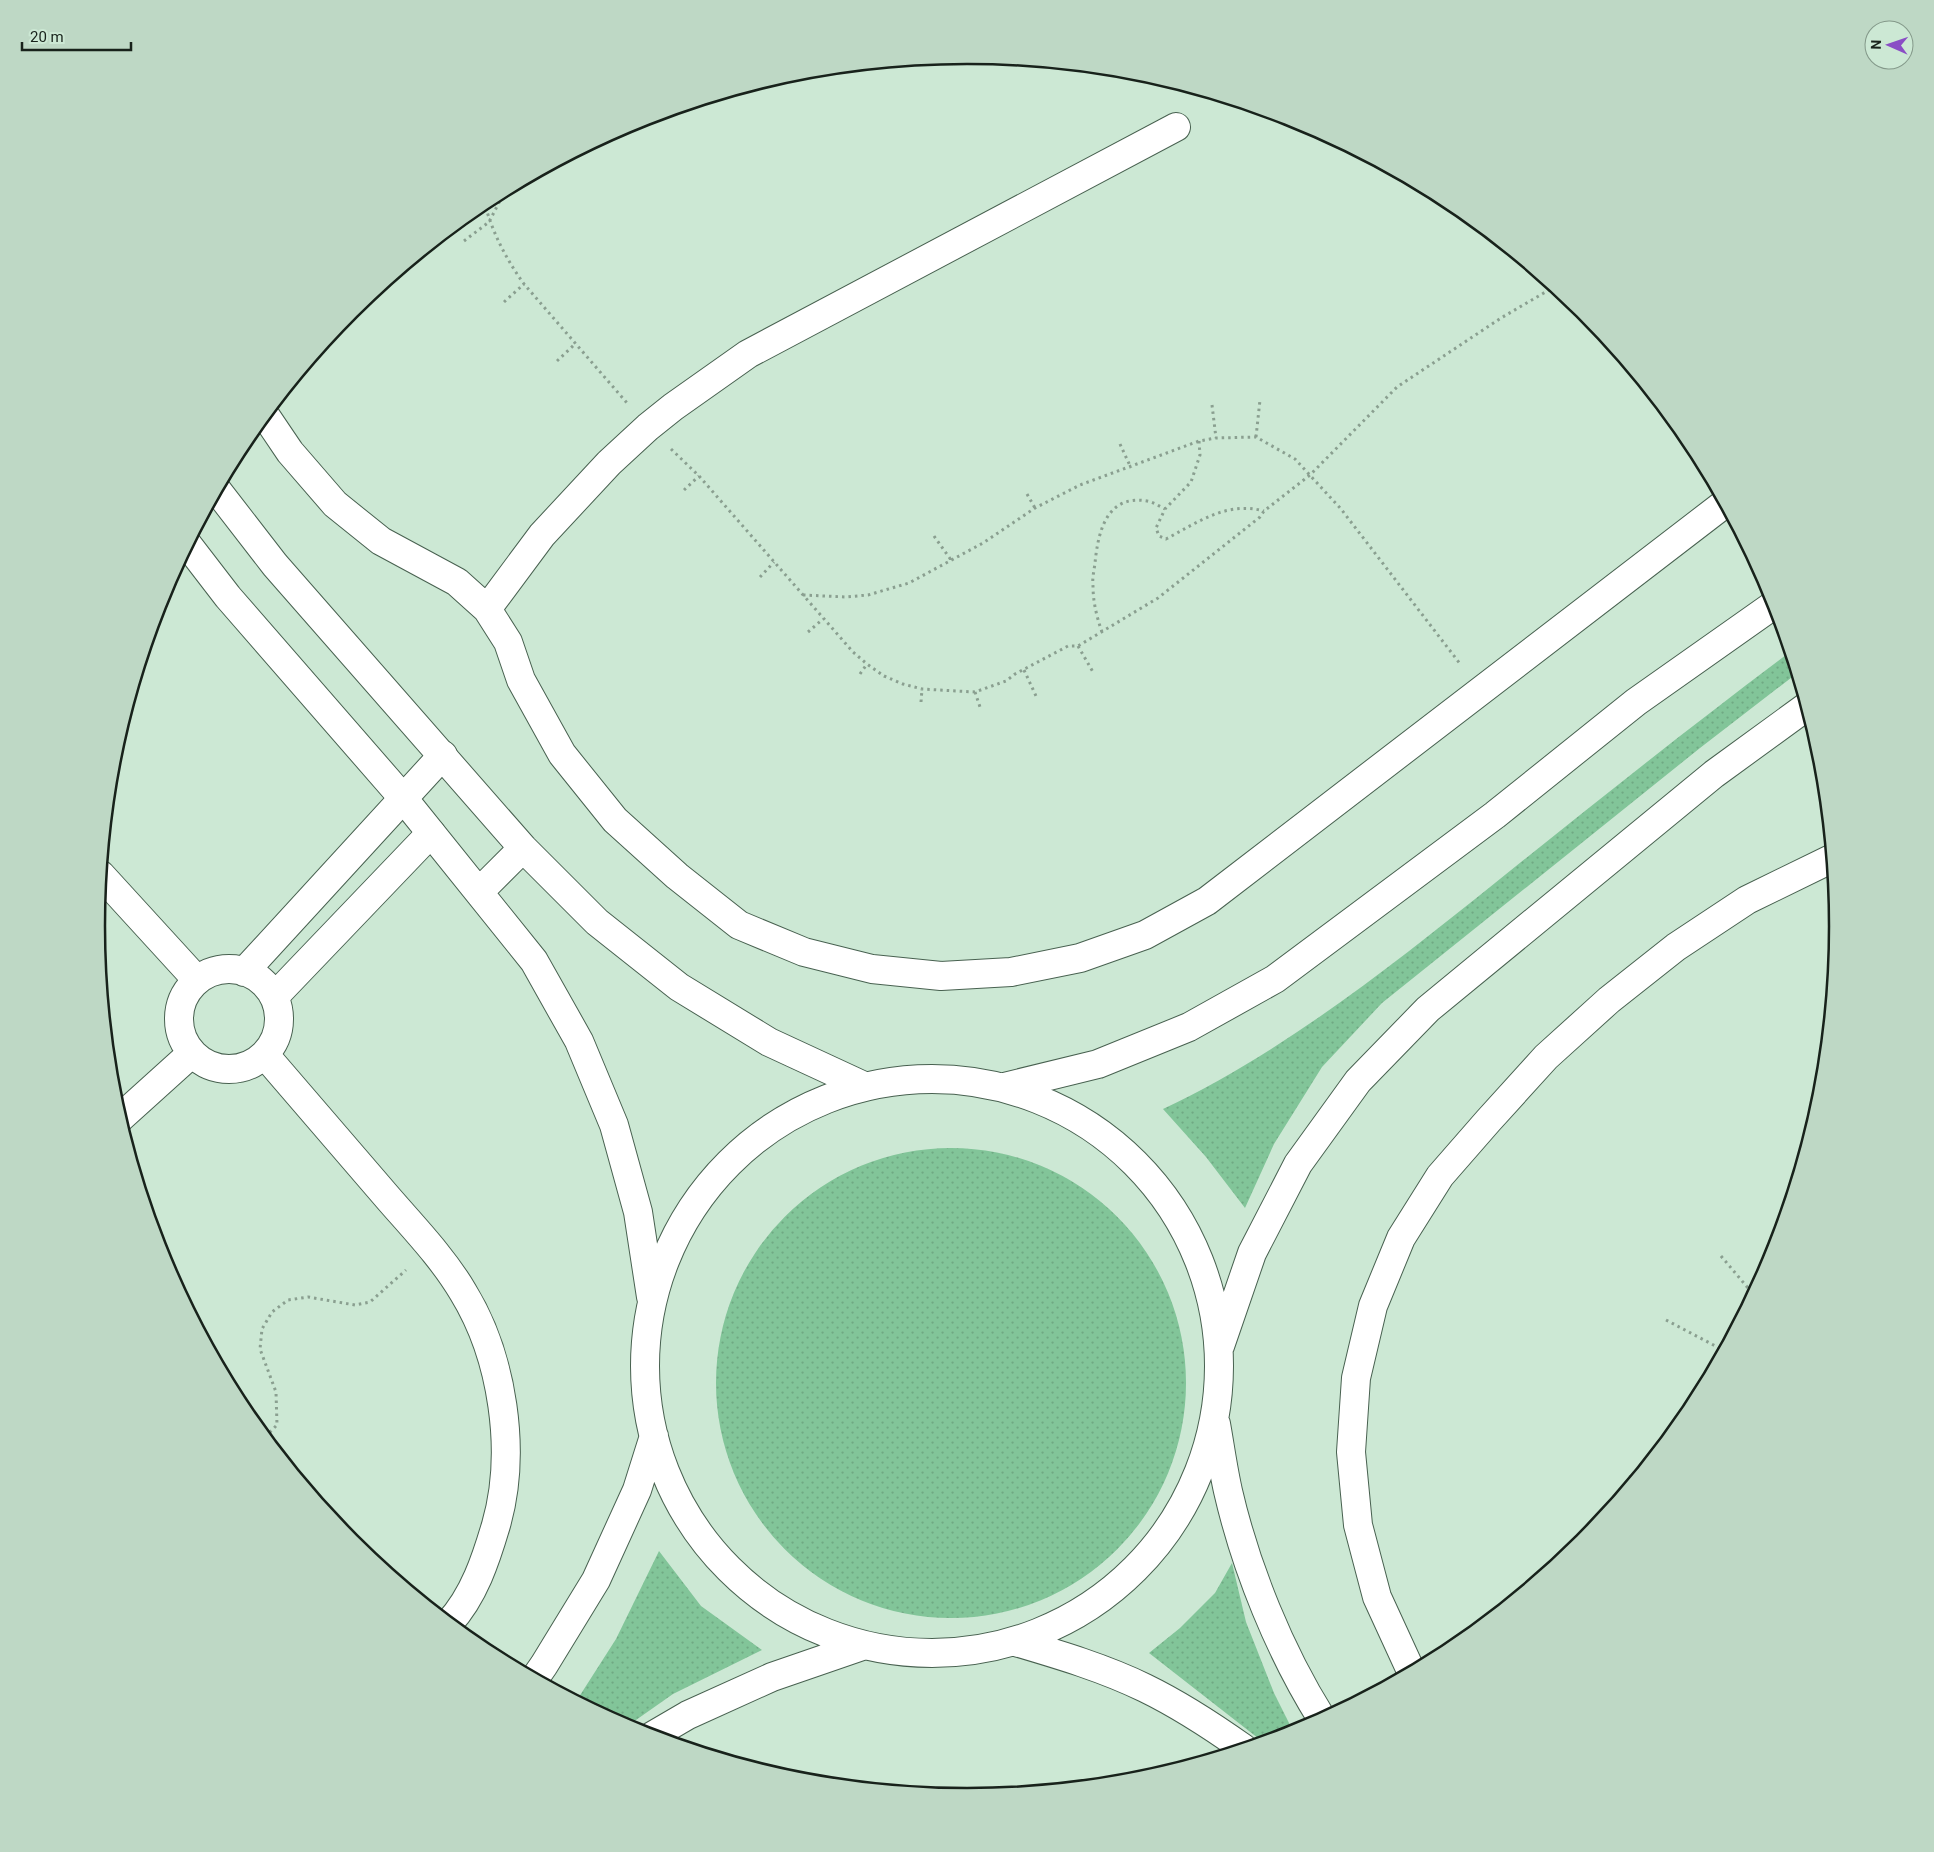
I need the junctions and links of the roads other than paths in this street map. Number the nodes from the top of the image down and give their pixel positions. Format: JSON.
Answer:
{"nodes":[{"id":1,"x":1176,"y":127,"type":"dead end"},
{"id":2,"x":269,"y":420,"type":"edge"},
{"id":3,"x":220,"y":494,"type":"edge"},
{"id":4,"x":1720,"y":507,"type":"edge"},
{"id":5,"x":192,"y":550,"type":"edge"},
{"id":6,"x":487,"y":609,"type":"junction"},
{"id":7,"x":1769,"y":609,"type":"edge"},
{"id":8,"x":1802,"y":710,"type":"edge"},
{"id":9,"x":443,"y":754,"type":"junction"},
{"id":10,"x":403,"y":798,"type":"junction"},
{"id":11,"x":431,"y":833,"type":"junction"},
{"id":12,"x":523,"y":848,"type":"junction"},
{"id":13,"x":1826,"y":861,"type":"edge"},
{"id":14,"x":107,"y":881,"type":"edge"},
{"id":15,"x":479,"y":892,"type":"junction"},
{"id":16,"x":244,"y":972,"type":"junction"},
{"id":17,"x":197,"y":980,"type":"junction"},
{"id":18,"x":274,"y":997,"type":"junction"},
{"id":19,"x":192,"y":1053,"type":"junction"},
{"id":20,"x":265,"y":1055,"type":"junction"},
{"id":21,"x":864,"y":1086,"type":"junction"},
{"id":22,"x":1004,"y":1087,"type":"junction"},
{"id":23,"x":125,"y":1113,"type":"edge"},
{"id":24,"x":652,"y":1302,"type":"junction"},
{"id":25,"x":1219,"y":1350,"type":"junction"},
{"id":26,"x":1215,"y":1417,"type":"junction"},
{"id":27,"x":654,"y":1436,"type":"junction"},
{"id":28,"x":454,"y":1618,"type":"edge"},
{"id":29,"x":1016,"y":1642,"type":"junction"},
{"id":30,"x":862,"y":1646,"type":"junction"},
{"id":31,"x":1408,"y":1666,"type":"edge"},
{"id":32,"x":538,"y":1674,"type":"edge"},
{"id":33,"x":1318,"y":1713,"type":"edge"},
{"id":34,"x":660,"y":1731,"type":"edge"},
{"id":35,"x":1237,"y":1744,"type":"edge"}],
"edges":[{"from":1,"to":6,"type":"street"},
{"from":2,"to":6,"type":"street"},
{"from":3,"to":9,"type":"street"},
{"from":4,"to":6,"type":"street"},
{"from":5,"to":10,"type":"street"},
{"from":7,"to":22,"type":"street"},
{"from":8,"to":25,"type":"street"},
{"from":9,"to":10,"type":"street"},
{"from":9,"to":12,"type":"street"},
{"from":10,"to":11,"type":"street"},
{"from":10,"to":16,"type":"street"},
{"from":11,"to":15,"type":"street"},
{"from":11,"to":18,"type":"street"},
{"from":12,"to":15,"type":"street"},
{"from":12,"to":21,"type":"street"},
{"from":13,"to":31,"type":"street"},
{"from":14,"to":17,"type":"street"},
{"from":15,"to":24,"type":"street"},
{"from":16,"to":17,"type":"street"},
{"from":16,"to":18,"type":"street"},
{"from":17,"to":19,"type":"street"},
{"from":18,"to":20,"type":"street"},
{"from":19,"to":20,"type":"street"},
{"from":19,"to":23,"type":"street"},
{"from":20,"to":28,"type":"street"},
{"from":21,"to":22,"type":"street"},
{"from":21,"to":24,"type":"street"},
{"from":22,"to":25,"type":"street"},
{"from":24,"to":27,"type":"street"},
{"from":25,"to":26,"type":"street"},
{"from":26,"to":29,"type":"street"},
{"from":26,"to":33,"type":"street"},
{"from":27,"to":30,"type":"street"},
{"from":27,"to":32,"type":"street"},
{"from":29,"to":30,"type":"street"},
{"from":29,"to":35,"type":"street"},
{"from":30,"to":34,"type":"street"}]}
